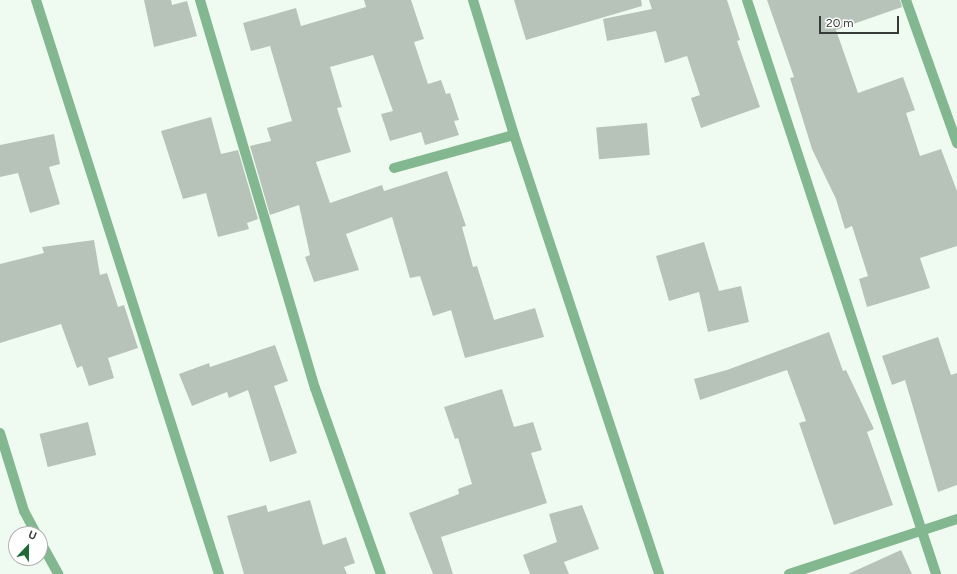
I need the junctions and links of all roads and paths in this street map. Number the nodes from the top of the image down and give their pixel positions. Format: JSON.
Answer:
{"nodes":[{"id":1,"x":36,"y":0,"type":"edge"},
{"id":2,"x":200,"y":0,"type":"edge"},
{"id":3,"x":473,"y":0,"type":"edge"},
{"id":4,"x":747,"y":0,"type":"edge"},
{"id":5,"x":906,"y":0,"type":"edge"},
{"id":6,"x":514,"y":135,"type":"junction"},
{"id":7,"x":957,"y":143,"type":"edge"},
{"id":8,"x":394,"y":168,"type":"dead end"},
{"id":9,"x":0,"y":433,"type":"edge"},
{"id":10,"x":957,"y":519,"type":"edge"},
{"id":11,"x":32,"y":526,"type":"edge"},
{"id":12,"x":922,"y":532,"type":"junction"},
{"id":13,"x":48,"y":556,"type":"edge"},
{"id":14,"x":58,"y":574,"type":"edge"},
{"id":15,"x":219,"y":574,"type":"edge"},
{"id":16,"x":381,"y":574,"type":"edge"},
{"id":17,"x":659,"y":574,"type":"edge"},
{"id":18,"x":789,"y":574,"type":"edge"},
{"id":19,"x":936,"y":574,"type":"edge"}],
"edges":[{"from":1,"to":15,"type":"street"},
{"from":2,"to":16,"type":"street"},
{"from":3,"to":6,"type":"street"},
{"from":4,"to":12,"type":"street"},
{"from":5,"to":7,"type":"street"},
{"from":6,"to":8,"type":"street"},
{"from":6,"to":17,"type":"street"},
{"from":9,"to":11,"type":"street"},
{"from":10,"to":12,"type":"street"},
{"from":12,"to":18,"type":"street"},
{"from":12,"to":19,"type":"street"},
{"from":13,"to":14,"type":"street"}]}
